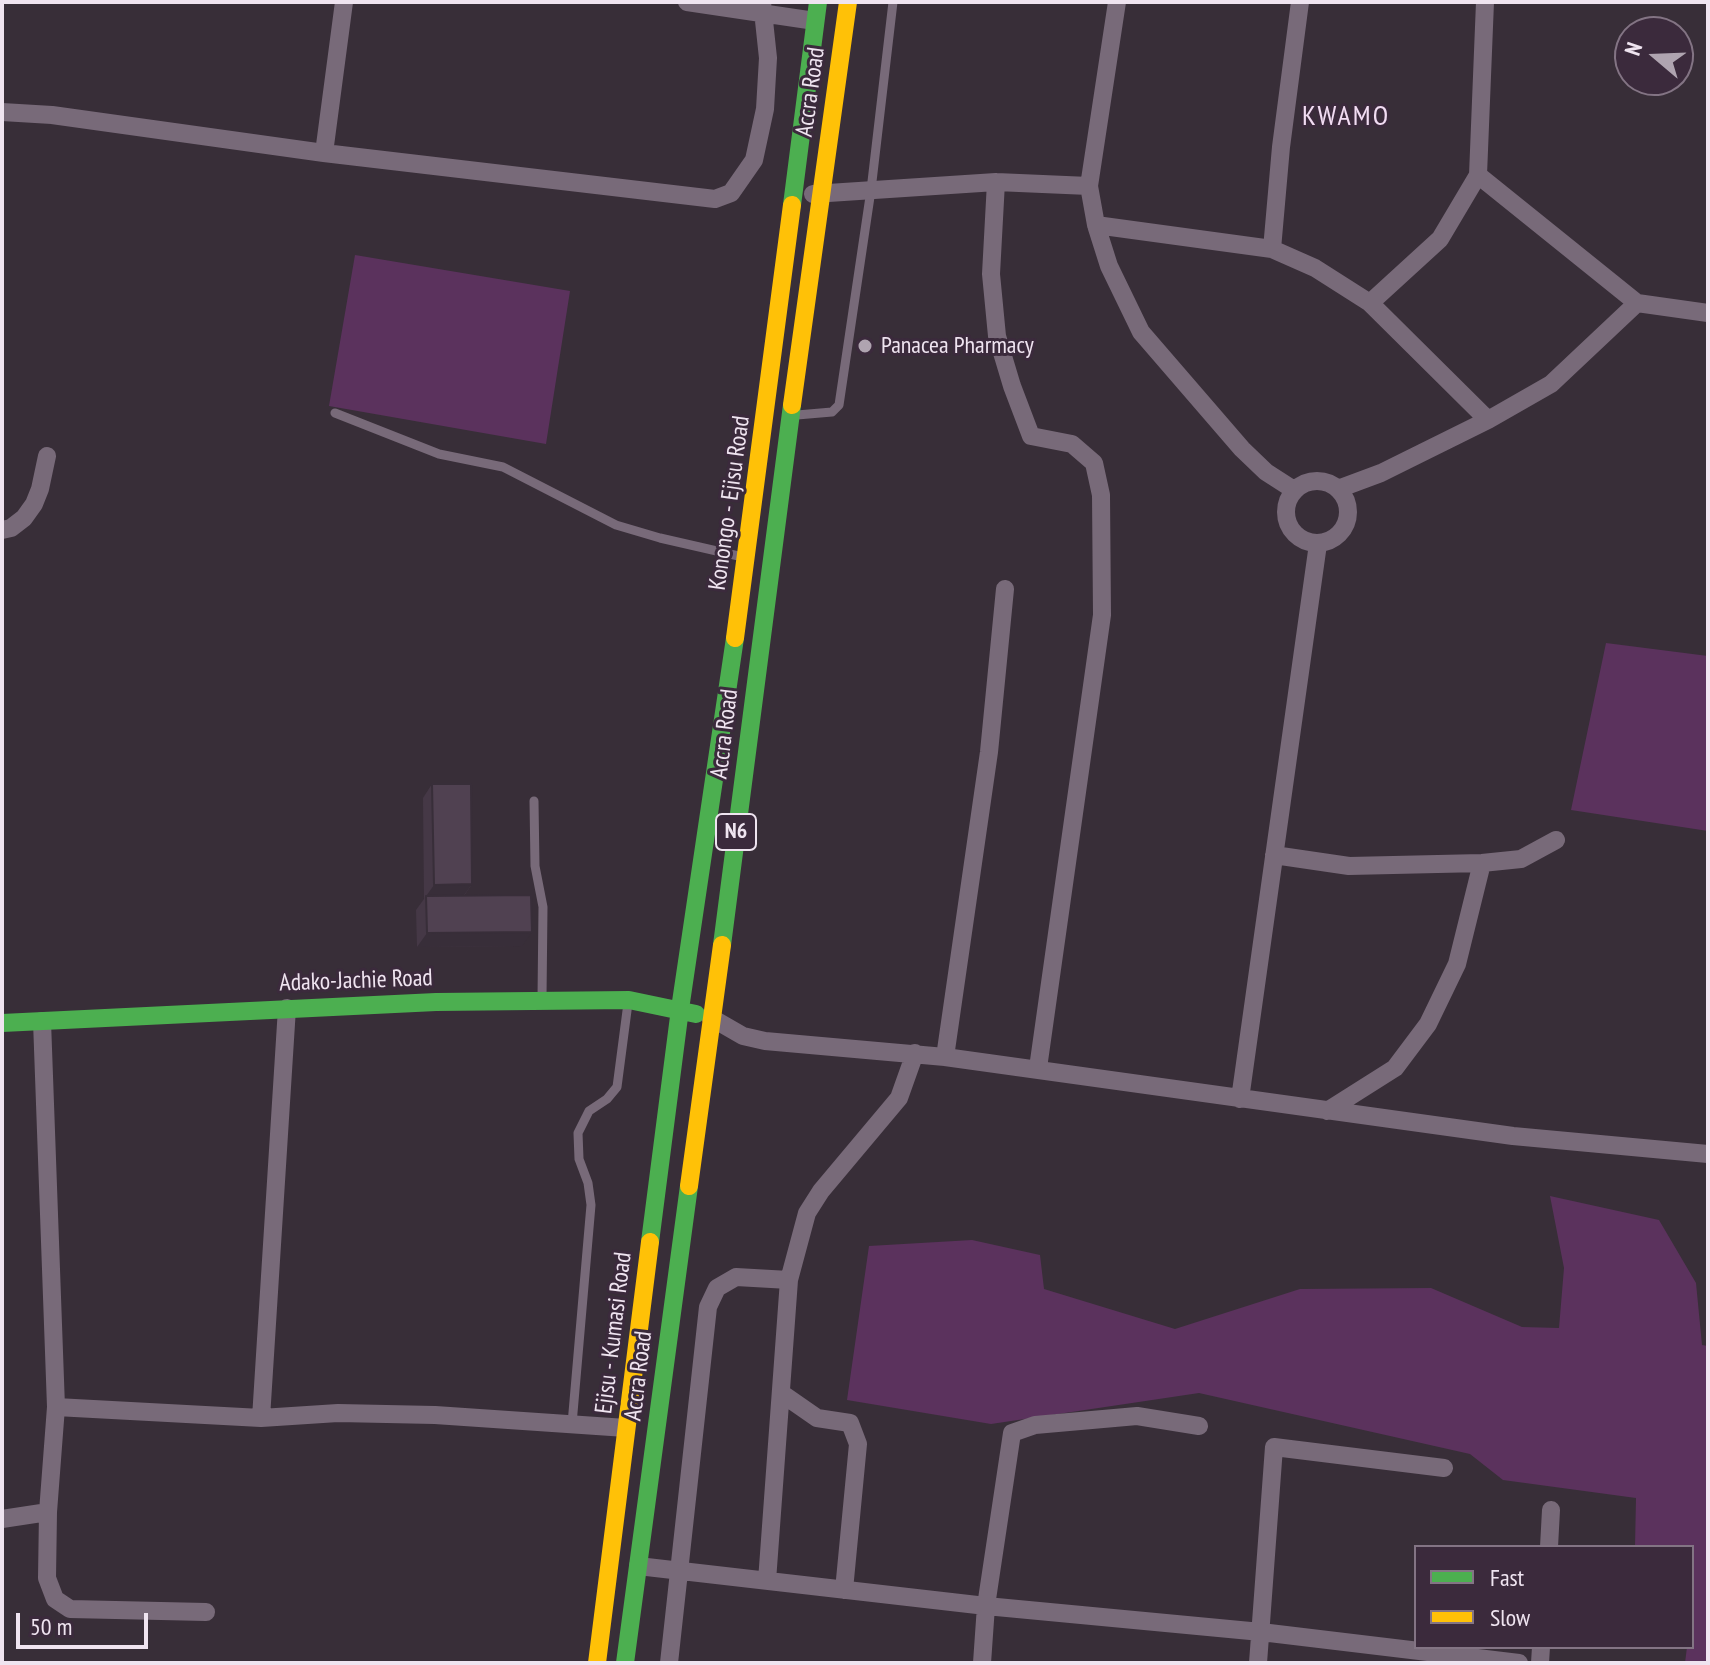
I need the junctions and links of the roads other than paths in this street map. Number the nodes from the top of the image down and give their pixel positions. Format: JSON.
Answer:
{"nodes":[{"id":1,"x":344,"y":2,"type":"edge"},
{"id":2,"x":687,"y":2,"type":"edge"},
{"id":3,"x":818,"y":2,"type":"edge"},
{"id":4,"x":848,"y":2,"type":"edge"},
{"id":5,"x":893,"y":2,"type":"edge"},
{"id":6,"x":1117,"y":2,"type":"edge"},
{"id":7,"x":1300,"y":2,"type":"edge"},
{"id":8,"x":1485,"y":2,"type":"edge"},
{"id":9,"x":762,"y":7,"type":"edge"},
{"id":10,"x":815,"y":21,"type":"junction"},
{"id":11,"x":2,"y":112,"type":"edge"},
{"id":12,"x":324,"y":153,"type":"junction"},
{"id":13,"x":1478,"y":175,"type":"junction"},
{"id":14,"x":996,"y":182,"type":"junction"},
{"id":15,"x":1089,"y":186,"type":"junction"},
{"id":16,"x":871,"y":190,"type":"junction"},
{"id":17,"x":821,"y":193,"type":"junction"},
{"id":18,"x":794,"y":194,"type":"junction"},
{"id":19,"x":1096,"y":225,"type":"junction"},
{"id":20,"x":1272,"y":249,"type":"junction"},
{"id":21,"x":1370,"y":303,"type":"junction"},
{"id":22,"x":1637,"y":303,"type":"junction"},
{"id":23,"x":1708,"y":313,"type":"edge"},
{"id":24,"x":335,"y":413,"type":"dead end"},
{"id":25,"x":790,"y":416,"type":"junction"},
{"id":26,"x":1488,"y":420,"type":"junction"},
{"id":27,"x":47,"y":456,"type":"dead end"},
{"id":28,"x":1338,"y":489,"type":"junction"},
{"id":29,"x":1294,"y":490,"type":"junction"},
{"id":30,"x":2,"y":530,"type":"edge"},
{"id":31,"x":1318,"y":544,"type":"junction"},
{"id":32,"x":747,"y":557,"type":"junction"},
{"id":33,"x":1005,"y":589,"type":"dead end"},
{"id":34,"x":534,"y":801,"type":"dead end"},
{"id":35,"x":1556,"y":840,"type":"dead end"},
{"id":36,"x":1274,"y":855,"type":"junction"},
{"id":37,"x":1482,"y":863,"type":"junction"},
{"id":38,"x":629,"y":1000,"type":"junction"},
{"id":39,"x":542,"y":1002,"type":"junction"},
{"id":40,"x":287,"y":1008,"type":"junction"},
{"id":41,"x":680,"y":1009,"type":"junction"},
{"id":42,"x":710,"y":1017,"type":"junction"},
{"id":43,"x":42,"y":1021,"type":"junction"},
{"id":44,"x":2,"y":1023,"type":"edge"},
{"id":45,"x":915,"y":1053,"type":"junction"},
{"id":46,"x":945,"y":1057,"type":"junction"},
{"id":47,"x":1038,"y":1068,"type":"junction"},
{"id":48,"x":1240,"y":1099,"type":"junction"},
{"id":49,"x":1327,"y":1111,"type":"junction"},
{"id":50,"x":1708,"y":1154,"type":"edge"},
{"id":51,"x":789,"y":1280,"type":"junction"},
{"id":52,"x":781,"y":1393,"type":"junction"},
{"id":53,"x":56,"y":1407,"type":"junction"},
{"id":54,"x":261,"y":1418,"type":"junction"},
{"id":55,"x":572,"y":1424,"type":"junction"},
{"id":56,"x":1199,"y":1426,"type":"dead end"},
{"id":57,"x":626,"y":1428,"type":"junction"},
{"id":58,"x":1444,"y":1468,"type":"dead end"},
{"id":59,"x":1551,"y":1510,"type":"dead end"},
{"id":60,"x":48,"y":1512,"type":"junction"},
{"id":61,"x":2,"y":1519,"type":"edge"},
{"id":62,"x":1549,"y":1545,"type":"edge"},
{"id":63,"x":638,"y":1566,"type":"junction"},
{"id":64,"x":681,"y":1571,"type":"junction"},
{"id":65,"x":767,"y":1581,"type":"junction"},
{"id":66,"x":844,"y":1590,"type":"junction"},
{"id":67,"x":986,"y":1606,"type":"junction"},
{"id":68,"x":206,"y":1612,"type":"dead end"},
{"id":69,"x":1261,"y":1632,"type":"junction"},
{"id":70,"x":597,"y":1663,"type":"edge"},
{"id":71,"x":625,"y":1663,"type":"edge"},
{"id":72,"x":669,"y":1663,"type":"edge"},
{"id":73,"x":982,"y":1663,"type":"edge"},
{"id":74,"x":1258,"y":1663,"type":"edge"},
{"id":75,"x":1519,"y":1663,"type":"edge"}],
"edges":[{"from":1,"to":12,"type":"street"},
{"from":2,"to":9,"type":"street"},
{"from":3,"to":10,"type":"main road","name":"Konongo - Ejisu Road","number":"N6"},
{"from":4,"to":17,"type":"main road","name":"Accra Road","number":"N6"},
{"from":5,"to":16,"type":"lane"},
{"from":6,"to":15,"type":"street"},
{"from":7,"to":20,"type":"street"},
{"from":8,"to":13,"type":"street"},
{"from":9,"to":10,"type":"street"},
{"from":9,"to":12,"type":"street"},
{"from":10,"to":18,"type":"main road","name":"Konongo - Ejisu Road","number":"N6"},
{"from":11,"to":12,"type":"street"},
{"from":13,"to":21,"type":"street"},
{"from":13,"to":22,"type":"street"},
{"from":14,"to":15,"type":"street"},
{"from":14,"to":16,"type":"street"},
{"from":14,"to":47,"type":"street"},
{"from":15,"to":19,"type":"street"},
{"from":16,"to":17,"type":"street"},
{"from":16,"to":25,"type":"lane"},
{"from":17,"to":18,"type":"street"},
{"from":17,"to":25,"type":"main road","name":"Accra Road","number":"N6"},
{"from":18,"to":32,"type":"main road","name":"Konongo - Ejisu Road","number":"N6"},
{"from":19,"to":20,"type":"street"},
{"from":19,"to":29,"type":"street"},
{"from":20,"to":21,"type":"street"},
{"from":21,"to":26,"type":"street"},
{"from":22,"to":23,"type":"street"},
{"from":22,"to":26,"type":"street"},
{"from":24,"to":32,"type":"lane"},
{"from":25,"to":42,"type":"main road","name":"Accra Road","number":"N6"},
{"from":26,"to":28,"type":"street"},
{"from":27,"to":30,"type":"street"},
{"from":28,"to":29,"type":"street"},
{"from":28,"to":31,"type":"street"},
{"from":29,"to":31,"type":"street"},
{"from":31,"to":36,"type":"street"},
{"from":32,"to":41,"type":"main road","name":"Konongo - Ejisu Road","number":"N6"},
{"from":33,"to":46,"type":"street"},
{"from":34,"to":39,"type":"lane"},
{"from":35,"to":37,"type":"street"},
{"from":36,"to":37,"type":"street"},
{"from":36,"to":48,"type":"street"},
{"from":37,"to":49,"type":"street"},
{"from":38,"to":39,"type":"main road","name":"Adako-Jachie Road"},
{"from":38,"to":41,"type":"main road","name":"Adako-Jachie Road"},
{"from":38,"to":55,"type":"lane"},
{"from":39,"to":40,"type":"main road","name":"Adako-Jachie Road"},
{"from":40,"to":43,"type":"main road","name":"Adako-Jachie Road"},
{"from":40,"to":54,"type":"street"},
{"from":41,"to":42,"type":"main road","name":"Adako-Jachie Road"},
{"from":41,"to":57,"type":"main road","name":"Ejisu - Kumasi Road","number":"N6"},
{"from":42,"to":45,"type":"street"},
{"from":42,"to":63,"type":"main road","name":"Accra Road","number":"N6"},
{"from":43,"to":44,"type":"main road","name":"Adako-Jachie Road"},
{"from":43,"to":53,"type":"street"},
{"from":45,"to":46,"type":"street"},
{"from":45,"to":51,"type":"street"},
{"from":46,"to":47,"type":"street"},
{"from":47,"to":48,"type":"street"},
{"from":48,"to":49,"type":"street"},
{"from":49,"to":50,"type":"street"},
{"from":51,"to":52,"type":"street"},
{"from":51,"to":64,"type":"street"},
{"from":52,"to":65,"type":"street"},
{"from":52,"to":66,"type":"street"},
{"from":53,"to":54,"type":"street"},
{"from":53,"to":60,"type":"street"},
{"from":54,"to":55,"type":"street"},
{"from":55,"to":57,"type":"street"},
{"from":56,"to":67,"type":"street"},
{"from":57,"to":70,"type":"main road","name":"Ejisu - Kumasi Road","number":"N6"},
{"from":58,"to":69,"type":"street"},
{"from":59,"to":62,"type":"street"},
{"from":60,"to":61,"type":"street"},
{"from":60,"to":68,"type":"street"},
{"from":63,"to":64,"type":"street"},
{"from":63,"to":71,"type":"main road","name":"Accra Road","number":"N6"},
{"from":64,"to":65,"type":"street"},
{"from":64,"to":72,"type":"street"},
{"from":65,"to":66,"type":"street"},
{"from":66,"to":67,"type":"street"},
{"from":67,"to":69,"type":"street"},
{"from":67,"to":73,"type":"street"},
{"from":69,"to":74,"type":"street"},
{"from":69,"to":75,"type":"street"}]}
